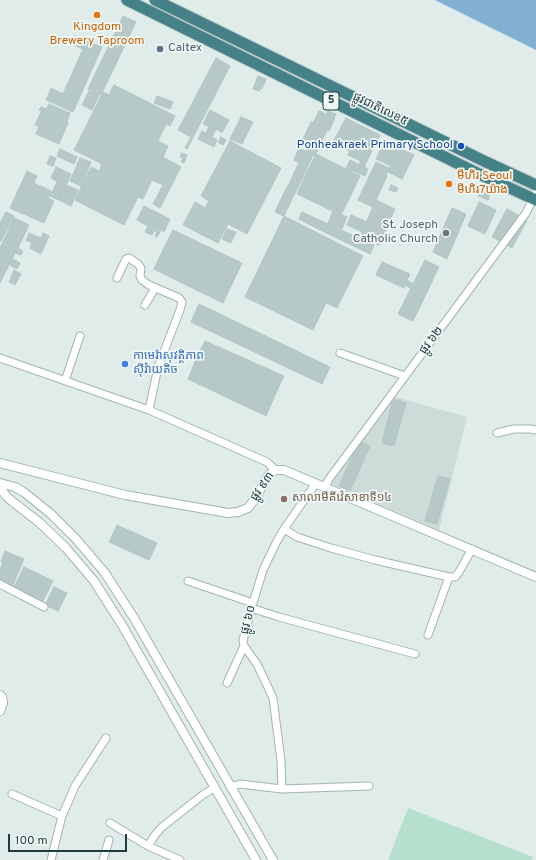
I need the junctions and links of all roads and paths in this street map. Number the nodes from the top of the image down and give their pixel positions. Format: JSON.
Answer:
{"nodes":[{"id":1,"x":127,"y":0,"type":"edge"},
{"id":2,"x":156,"y":0,"type":"edge"},
{"id":3,"x":536,"y":185,"type":"edge"},
{"id":4,"x":535,"y":197,"type":"edge"},
{"id":5,"x":117,"y":278,"type":"dead end"},
{"id":6,"x":154,"y":288,"type":"junction"},
{"id":7,"x":145,"y":305,"type":"dead end"},
{"id":8,"x":80,"y":336,"type":"dead end"},
{"id":9,"x":340,"y":353,"type":"dead end"},
{"id":10,"x":0,"y":358,"type":"edge"},
{"id":11,"x":405,"y":376,"type":"junction"},
{"id":12,"x":65,"y":381,"type":"junction"},
{"id":13,"x":150,"y":410,"type":"junction"},
{"id":14,"x":536,"y":430,"type":"edge"},
{"id":15,"x":497,"y":433,"type":"dead end"},
{"id":16,"x":1,"y":464,"type":"edge"},
{"id":17,"x":275,"y":470,"type":"junction"},
{"id":18,"x":0,"y":483,"type":"edge"},
{"id":19,"x":316,"y":483,"type":"junction"},
{"id":20,"x":325,"y":487,"type":"junction"},
{"id":21,"x":0,"y":488,"type":"edge"},
{"id":22,"x":284,"y":528,"type":"junction"},
{"id":23,"x":472,"y":549,"type":"junction"},
{"id":24,"x":449,"y":577,"type":"junction"},
{"id":25,"x":536,"y":577,"type":"edge"},
{"id":26,"x":188,"y":581,"type":"dead end"},
{"id":27,"x":0,"y":584,"type":"edge"},
{"id":28,"x":252,"y":606,"type":"junction"},
{"id":29,"x":44,"y":607,"type":"dead end"},
{"id":30,"x":428,"y":635,"type":"dead end"},
{"id":31,"x":244,"y":646,"type":"junction"},
{"id":32,"x":415,"y":654,"type":"dead end"},
{"id":33,"x":227,"y":683,"type":"dead end"},
{"id":34,"x":0,"y":695,"type":"edge"},
{"id":35,"x":0,"y":711,"type":"edge"},
{"id":36,"x":106,"y":738,"type":"dead end"},
{"id":37,"x":368,"y":786,"type":"dead end"},
{"id":38,"x":230,"y":787,"type":"junction"},
{"id":39,"x":214,"y":788,"type":"junction"},
{"id":40,"x":282,"y":789,"type":"junction"},
{"id":41,"x":12,"y":794,"type":"dead end"},
{"id":42,"x":62,"y":816,"type":"junction"},
{"id":43,"x":110,"y":823,"type":"dead end"},
{"id":44,"x":109,"y":840,"type":"dead end"},
{"id":45,"x":148,"y":846,"type":"junction"},
{"id":46,"x":50,"y":860,"type":"edge"},
{"id":47,"x":103,"y":860,"type":"edge"},
{"id":48,"x":180,"y":860,"type":"edge"},
{"id":49,"x":256,"y":860,"type":"edge"},
{"id":50,"x":273,"y":860,"type":"edge"}],
"edges":[{"from":1,"to":4,"type":"highway","name":"ផ្លូវជាតិលេខ៥","number":"5"},
{"from":2,"to":3,"type":"highway","name":"ផ្លូវជាតិលេខ៥","number":"5"},
{"from":4,"to":11,"type":"street","name":"ផ្លូវ ៦២"},
{"from":5,"to":6,"type":"street"},
{"from":6,"to":7,"type":"street"},
{"from":6,"to":13,"type":"street"},
{"from":8,"to":12,"type":"street"},
{"from":9,"to":11,"type":"street"},
{"from":10,"to":12,"type":"street"},
{"from":11,"to":20,"type":"street","name":"ផ្លូវ ៦២"},
{"from":12,"to":13,"type":"street"},
{"from":13,"to":17,"type":"street"},
{"from":14,"to":15,"type":"street"},
{"from":16,"to":17,"type":"street","name":"ផ្លូវ ៩៣"},
{"from":17,"to":19,"type":"street","name":"ផ្លូវ ៩៣"},
{"from":18,"to":38,"type":"street"},
{"from":19,"to":20,"type":"street","name":"ផ្លូវ ៩៣"},
{"from":19,"to":22,"type":"street","name":"ផ្លូវ ៦០"},
{"from":20,"to":23,"type":"street","name":"ផ្លូវ ៩៣"},
{"from":21,"to":39,"type":"street"},
{"from":22,"to":24,"type":"street"},
{"from":22,"to":28,"type":"street","name":"ផ្លូវ ៦០"},
{"from":23,"to":24,"type":"street"},
{"from":23,"to":25,"type":"street","name":"ផ្លូវ ៩៣"},
{"from":24,"to":30,"type":"street"},
{"from":26,"to":28,"type":"street"},
{"from":27,"to":29,"type":"street"},
{"from":28,"to":31,"type":"street","name":"ផ្លូវ ៦០"},
{"from":28,"to":32,"type":"street"},
{"from":31,"to":33,"type":"street"},
{"from":31,"to":40,"type":"street","name":"ផ្លូវ ៦០"},
{"from":34,"to":35,"type":"street"},
{"from":36,"to":42,"type":"street"},
{"from":37,"to":40,"type":"street"},
{"from":38,"to":40,"type":"street"},
{"from":38,"to":50,"type":"street"},
{"from":39,"to":45,"type":"street"},
{"from":39,"to":49,"type":"street"},
{"from":41,"to":42,"type":"street"},
{"from":42,"to":46,"type":"street"},
{"from":43,"to":45,"type":"street"},
{"from":44,"to":47,"type":"street"},
{"from":45,"to":48,"type":"street"}]}
